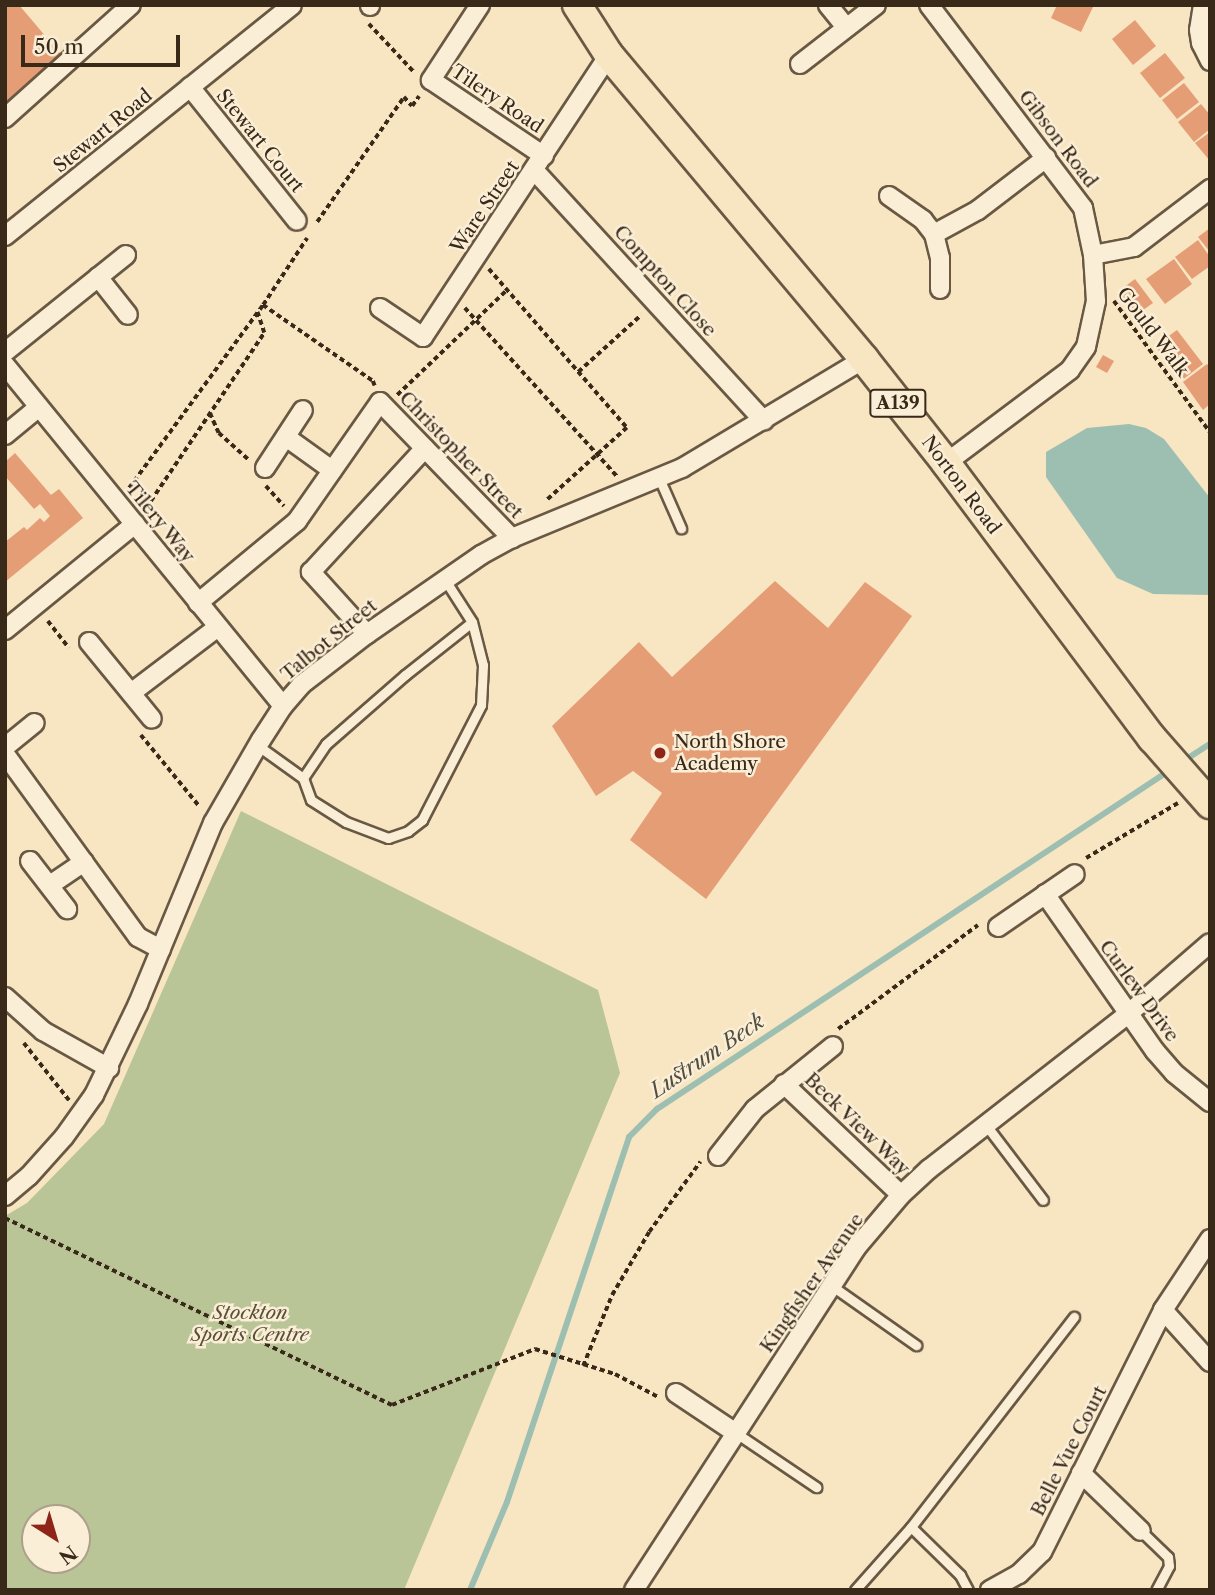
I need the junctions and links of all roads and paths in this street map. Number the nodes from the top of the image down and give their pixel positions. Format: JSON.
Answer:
{"nodes":[{"id":1,"x":131,"y":5,"type":"edge"},
{"id":2,"x":292,"y":5,"type":"edge"},
{"id":3,"x":370,"y":5,"type":"edge"},
{"id":4,"x":480,"y":5,"type":"edge"},
{"id":5,"x":577,"y":5,"type":"edge"},
{"id":6,"x":828,"y":5,"type":"edge"},
{"id":7,"x":876,"y":5,"type":"edge"},
{"id":8,"x":929,"y":5,"type":"edge"},
{"id":9,"x":1203,"y":5,"type":"edge"},
{"id":10,"x":846,"y":27,"type":"junction"},
{"id":11,"x":608,"y":55,"type":"junction"},
{"id":12,"x":1210,"y":61,"type":"edge"},
{"id":13,"x":800,"y":64,"type":"dead end"},
{"id":14,"x":431,"y":80,"type":"junction"},
{"id":15,"x":190,"y":87,"type":"junction"},
{"id":16,"x":5,"y":118,"type":"edge"},
{"id":17,"x":1045,"y":158,"type":"junction"},
{"id":18,"x":539,"y":163,"type":"junction"},
{"id":19,"x":1210,"y":189,"type":"edge"},
{"id":20,"x":889,"y":196,"type":"dead end"},
{"id":21,"x":297,"y":221,"type":"dead end"},
{"id":22,"x":934,"y":234,"type":"junction"},
{"id":23,"x":5,"y":236,"type":"edge"},
{"id":24,"x":126,"y":255,"type":"dead end"},
{"id":25,"x":477,"y":256,"type":"junction"},
{"id":26,"x":1093,"y":256,"type":"junction"},
{"id":27,"x":98,"y":277,"type":"junction"},
{"id":28,"x":940,"y":289,"type":"dead end"},
{"id":29,"x":507,"y":290,"type":"junction"},
{"id":30,"x":1095,"y":290,"type":"junction"},
{"id":31,"x":452,"y":293,"type":"junction"},
{"id":32,"x":656,"y":302,"type":"junction"},
{"id":33,"x":263,"y":305,"type":"junction"},
{"id":34,"x":380,"y":308,"type":"dead end"},
{"id":35,"x":257,"y":312,"type":"junction"},
{"id":36,"x":128,"y":315,"type":"dead end"},
{"id":37,"x":475,"y":320,"type":"junction"},
{"id":38,"x":5,"y":352,"type":"edge"},
{"id":39,"x":864,"y":359,"type":"junction"},
{"id":40,"x":5,"y":365,"type":"edge"},
{"id":41,"x":578,"y":372,"type":"junction"},
{"id":42,"x":382,"y":404,"type":"junction"},
{"id":43,"x":39,"y":407,"type":"junction"},
{"id":44,"x":303,"y":410,"type":"dead end"},
{"id":45,"x":764,"y":421,"type":"junction"},
{"id":46,"x":1210,"y":432,"type":"edge"},
{"id":47,"x":5,"y":435,"type":"edge"},
{"id":48,"x":286,"y":437,"type":"junction"},
{"id":49,"x":425,"y":448,"type":"junction"},
{"id":50,"x":597,"y":454,"type":"junction"},
{"id":51,"x":946,"y":463,"type":"junction"},
{"id":52,"x":265,"y":468,"type":"dead end"},
{"id":53,"x":332,"y":470,"type":"junction"},
{"id":54,"x":659,"y":478,"type":"junction"},
{"id":55,"x":630,"y":491,"type":"junction"},
{"id":56,"x":117,"y":503,"type":"junction"},
{"id":57,"x":135,"y":524,"type":"junction"},
{"id":58,"x":681,"y":528,"type":"dead end"},
{"id":59,"x":519,"y":536,"type":"junction"},
{"id":60,"x":445,"y":580,"type":"junction"},
{"id":61,"x":198,"y":603,"type":"junction"},
{"id":62,"x":472,"y":622,"type":"junction"},
{"id":63,"x":218,"y":627,"type":"junction"},
{"id":64,"x":5,"y":630,"type":"edge"},
{"id":65,"x":367,"y":634,"type":"junction"},
{"id":66,"x":89,"y":642,"type":"dead end"},
{"id":67,"x":131,"y":693,"type":"junction"},
{"id":68,"x":282,"y":706,"type":"junction"},
{"id":69,"x":152,"y":719,"type":"dead end"},
{"id":70,"x":35,"y":723,"type":"dead end"},
{"id":71,"x":257,"y":745,"type":"junction"},
{"id":72,"x":5,"y":747,"type":"edge"},
{"id":73,"x":5,"y":754,"type":"edge"},
{"id":74,"x":303,"y":778,"type":"junction"},
{"id":75,"x":1210,"y":804,"type":"edge"},
{"id":76,"x":30,"y":861,"type":"dead end"},
{"id":77,"x":84,"y":862,"type":"junction"},
{"id":78,"x":1075,"y":874,"type":"dead end"},
{"id":79,"x":50,"y":885,"type":"junction"},
{"id":80,"x":1045,"y":894,"type":"junction"},
{"id":81,"x":67,"y":909,"type":"dead end"},
{"id":82,"x":998,"y":927,"type":"dead end"},
{"id":83,"x":1210,"y":943,"type":"edge"},
{"id":84,"x":161,"y":948,"type":"junction"},
{"id":85,"x":10,"y":1002,"type":"edge"},
{"id":86,"x":1128,"y":1014,"type":"junction"},
{"id":87,"x":834,"y":1046,"type":"dead end"},
{"id":88,"x":109,"y":1068,"type":"junction"},
{"id":89,"x":785,"y":1084,"type":"junction"},
{"id":90,"x":1210,"y":1102,"type":"edge"},
{"id":91,"x":81,"y":1115,"type":"junction"},
{"id":92,"x":986,"y":1125,"type":"junction"},
{"id":93,"x":710,"y":1158,"type":"joint"},
{"id":94,"x":901,"y":1195,"type":"junction"},
{"id":95,"x":5,"y":1196,"type":"edge"},
{"id":96,"x":1043,"y":1200,"type":"dead end"},
{"id":97,"x":5,"y":1218,"type":"edge"},
{"id":98,"x":1210,"y":1239,"type":"edge"},
{"id":99,"x":832,"y":1286,"type":"junction"},
{"id":100,"x":1163,"y":1310,"type":"junction"},
{"id":101,"x":1074,"y":1317,"type":"dead end"},
{"id":102,"x":916,"y":1345,"type":"dead end"},
{"id":103,"x":1210,"y":1362,"type":"edge"},
{"id":104,"x":583,"y":1366,"type":"junction"},
{"id":105,"x":676,"y":1393,"type":"joint"},
{"id":106,"x":736,"y":1433,"type":"junction"},
{"id":107,"x":1082,"y":1473,"type":"junction"},
{"id":108,"x":816,"y":1487,"type":"dead end"},
{"id":109,"x":911,"y":1527,"type":"junction"},
{"id":110,"x":1141,"y":1531,"type":"joint"},
{"id":111,"x":634,"y":1590,"type":"edge"},
{"id":112,"x":855,"y":1590,"type":"edge"},
{"id":113,"x":968,"y":1590,"type":"edge"},
{"id":114,"x":990,"y":1590,"type":"edge"},
{"id":115,"x":1156,"y":1590,"type":"edge"}],
"edges":[{"from":1,"to":16,"type":"street"},
{"from":2,"to":15,"type":"street","name":"Stewart Road"},
{"from":3,"to":14,"type":"path"},
{"from":4,"to":14,"type":"street","name":"Tilery Road"},
{"from":5,"to":11,"type":"main road","name":"Norton Road","number":"A139"},
{"from":6,"to":10,"type":"street"},
{"from":7,"to":10,"type":"street"},
{"from":8,"to":17,"type":"street","name":"Gibson Road"},
{"from":9,"to":12,"type":"street"},
{"from":10,"to":13,"type":"street"},
{"from":11,"to":18,"type":"street","name":"Ware Street"},
{"from":11,"to":39,"type":"main road","name":"Norton Road","number":"A139"},
{"from":14,"to":18,"type":"street","name":"Tilery Road"},
{"from":14,"to":33,"type":"path"},
{"from":15,"to":21,"type":"street","name":"Stewart Court"},
{"from":15,"to":23,"type":"street","name":"Stewart Road"},
{"from":17,"to":22,"type":"street"},
{"from":17,"to":26,"type":"street","name":"Gibson Road"},
{"from":18,"to":25,"type":"street","name":"Ware Street"},
{"from":18,"to":32,"type":"street","name":"Compton Close"},
{"from":19,"to":26,"type":"street"},
{"from":20,"to":22,"type":"street"},
{"from":22,"to":28,"type":"street"},
{"from":24,"to":27,"type":"street"},
{"from":25,"to":29,"type":"path"},
{"from":25,"to":31,"type":"street","name":"Ware Street"},
{"from":26,"to":30,"type":"street","name":"Gibson Road"},
{"from":27,"to":36,"type":"street"},
{"from":27,"to":38,"type":"street"},
{"from":29,"to":37,"type":"path"},
{"from":29,"to":41,"type":"path"},
{"from":30,"to":46,"type":"path","name":"Gould Walk"},
{"from":30,"to":51,"type":"street","name":"Gibson Road"},
{"from":31,"to":34,"type":"street","name":"Ware Street"},
{"from":31,"to":37,"type":"path"},
{"from":32,"to":41,"type":"path"},
{"from":32,"to":45,"type":"street","name":"Compton Close"},
{"from":33,"to":35,"type":"path"},
{"from":33,"to":42,"type":"path"},
{"from":35,"to":56,"type":"path"},
{"from":35,"to":57,"type":"path"},
{"from":37,"to":42,"type":"path"},
{"from":37,"to":50,"type":"path"},
{"from":39,"to":45,"type":"street","name":"Talbot Street"},
{"from":39,"to":51,"type":"main road","name":"Norton Road","number":"A139"},
{"from":40,"to":43,"type":"street","name":"Tilery Way"},
{"from":41,"to":50,"type":"path"},
{"from":42,"to":49,"type":"street","name":"Christopher Street"},
{"from":42,"to":53,"type":"street"},
{"from":43,"to":47,"type":"street"},
{"from":43,"to":56,"type":"street","name":"Tilery Way"},
{"from":44,"to":48,"type":"street"},
{"from":45,"to":54,"type":"street","name":"Talbot Street"},
{"from":48,"to":52,"type":"street"},
{"from":48,"to":53,"type":"street"},
{"from":49,"to":59,"type":"street","name":"Christopher Street"},
{"from":49,"to":65,"type":"street"},
{"from":50,"to":55,"type":"path"},
{"from":50,"to":59,"type":"path"},
{"from":51,"to":75,"type":"main road","name":"Norton Road","number":"A139"},
{"from":53,"to":61,"type":"street"},
{"from":54,"to":55,"type":"street","name":"Talbot Street"},
{"from":54,"to":58,"type":"lane"},
{"from":55,"to":59,"type":"street","name":"Talbot Street"},
{"from":56,"to":57,"type":"street","name":"Tilery Way"},
{"from":57,"to":61,"type":"street","name":"Tilery Way"},
{"from":57,"to":64,"type":"street"},
{"from":59,"to":60,"type":"street","name":"Talbot Street"},
{"from":60,"to":62,"type":"lane"},
{"from":60,"to":65,"type":"street","name":"Talbot Street"},
{"from":61,"to":63,"type":"street","name":"Tilery Way"},
{"from":62,"to":74,"type":"lane"},
{"from":62,"to":74,"type":"lane"},
{"from":63,"to":67,"type":"street"},
{"from":63,"to":68,"type":"street","name":"Tilery Way"},
{"from":65,"to":68,"type":"street","name":"Talbot Street"},
{"from":66,"to":67,"type":"street"},
{"from":67,"to":69,"type":"street"},
{"from":68,"to":71,"type":"street","name":"Talbot Street"},
{"from":70,"to":72,"type":"street"},
{"from":71,"to":74,"type":"lane"},
{"from":71,"to":84,"type":"street","name":"Talbot Street"},
{"from":73,"to":77,"type":"street"},
{"from":76,"to":79,"type":"street"},
{"from":77,"to":79,"type":"street"},
{"from":77,"to":84,"type":"street"},
{"from":78,"to":80,"type":"street"},
{"from":79,"to":81,"type":"street"},
{"from":80,"to":82,"type":"street"},
{"from":80,"to":86,"type":"street","name":"Curlew Drive"},
{"from":83,"to":86,"type":"street","name":"Kingfisher Avenue"},
{"from":84,"to":88,"type":"street","name":"Talbot Street"},
{"from":85,"to":88,"type":"street"},
{"from":85,"to":91,"type":"path"},
{"from":86,"to":90,"type":"street","name":"Curlew Drive"},
{"from":86,"to":92,"type":"street","name":"Kingfisher Avenue"},
{"from":87,"to":89,"type":"street","name":"Beck View Way"},
{"from":88,"to":91,"type":"street","name":"Talbot Street"},
{"from":89,"to":93,"type":"street","name":"Beck View Way"},
{"from":89,"to":94,"type":"street","name":"Beck View Way"},
{"from":91,"to":95,"type":"street","name":"Talbot Street"},
{"from":92,"to":94,"type":"street","name":"Kingfisher Avenue"},
{"from":92,"to":96,"type":"lane"},
{"from":93,"to":104,"type":"path"},
{"from":94,"to":99,"type":"street","name":"Kingfisher Avenue"},
{"from":97,"to":104,"type":"path"},
{"from":98,"to":100,"type":"street","name":"Belle Vue Court"},
{"from":99,"to":102,"type":"lane"},
{"from":99,"to":106,"type":"street","name":"Kingfisher Avenue"},
{"from":100,"to":103,"type":"street"},
{"from":100,"to":107,"type":"street","name":"Belle Vue Court"},
{"from":101,"to":109,"type":"lane"},
{"from":104,"to":105,"type":"path"},
{"from":105,"to":106,"type":"street"},
{"from":106,"to":108,"type":"lane"},
{"from":106,"to":111,"type":"street","name":"Kingfisher Avenue"},
{"from":107,"to":110,"type":"street"},
{"from":107,"to":114,"type":"street","name":"Belle Vue Court"},
{"from":109,"to":112,"type":"lane"},
{"from":109,"to":113,"type":"lane"},
{"from":110,"to":115,"type":"lane"}]}
